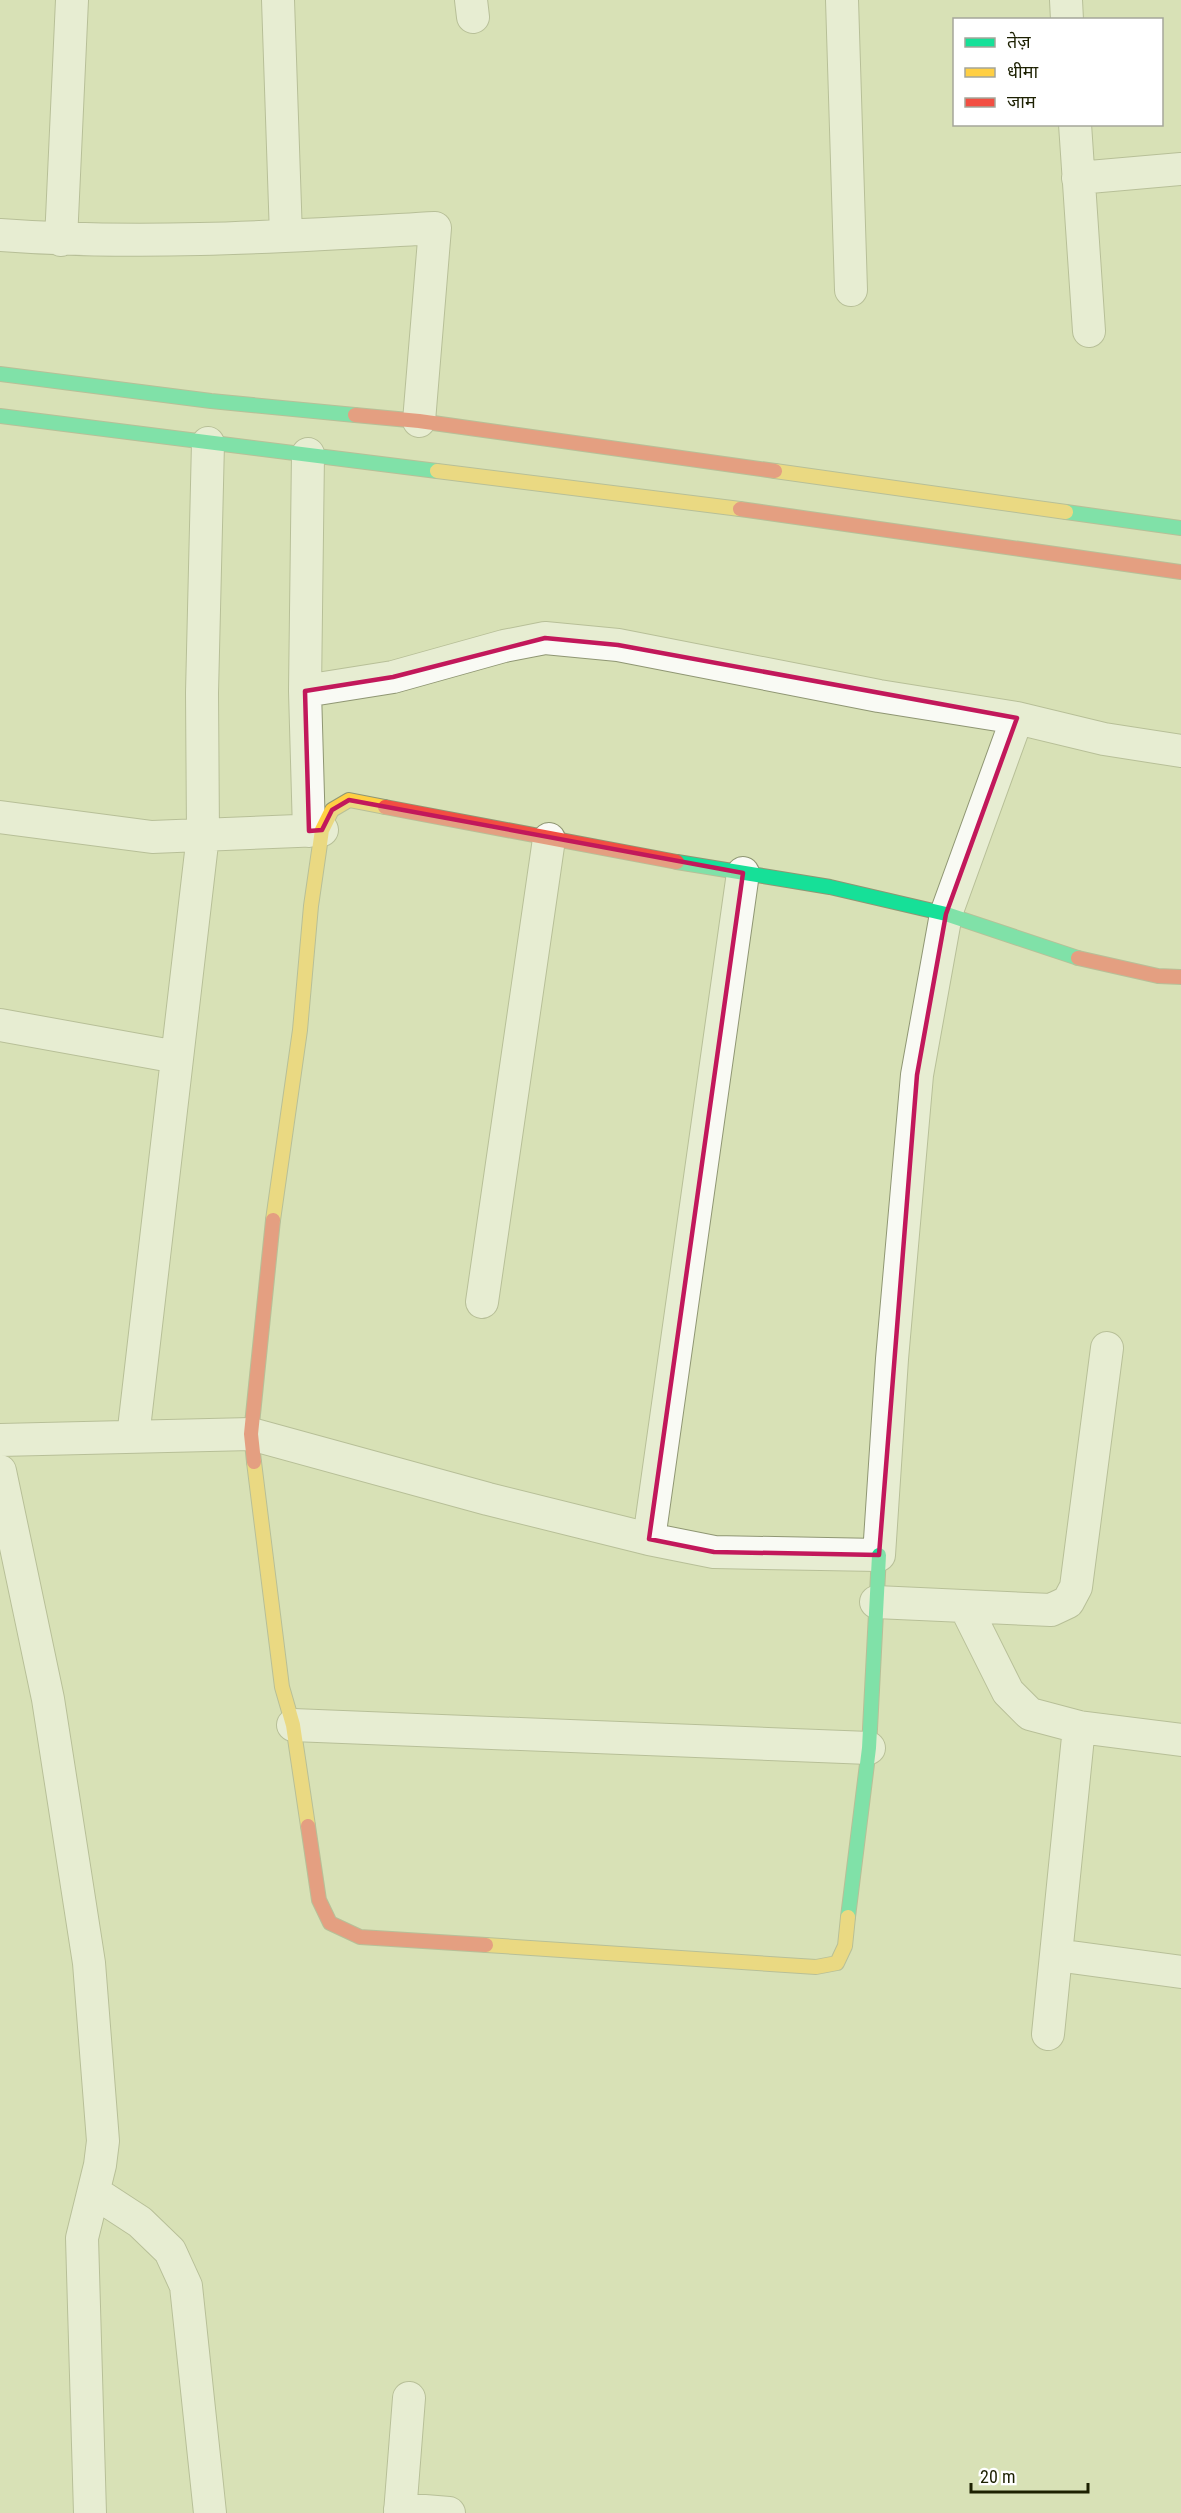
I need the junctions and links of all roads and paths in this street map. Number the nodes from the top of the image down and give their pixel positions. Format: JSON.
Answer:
{"nodes":[{"id":1,"x":72,"y":0,"type":"edge"},
{"id":2,"x":278,"y":0,"type":"edge"},
{"id":3,"x":842,"y":0,"type":"edge"},
{"id":4,"x":1066,"y":0,"type":"edge"},
{"id":5,"x":1067,"y":18,"type":"edge"},
{"id":6,"x":1075,"y":126,"type":"edge"},
{"id":7,"x":1181,"y":169,"type":"edge"},
{"id":8,"x":1078,"y":178,"type":"junction"},
{"id":9,"x":0,"y":235,"type":"edge"},
{"id":10,"x":286,"y":236,"type":"junction"},
{"id":11,"x":61,"y":240,"type":"junction"},
{"id":12,"x":851,"y":290,"type":"dead end"},
{"id":13,"x":1089,"y":331,"type":"dead end"},
{"id":14,"x":0,"y":374,"type":"edge"},
{"id":15,"x":0,"y":416,"type":"edge"},
{"id":16,"x":419,"y":421,"type":"junction"},
{"id":17,"x":208,"y":443,"type":"junction"},
{"id":18,"x":308,"y":454,"type":"junction"},
{"id":19,"x":1181,"y":528,"type":"edge"},
{"id":20,"x":1181,"y":572,"type":"edge"},
{"id":21,"x":305,"y":691,"type":"junction"},
{"id":22,"x":1017,"y":718,"type":"junction"},
{"id":23,"x":1181,"y":752,"type":"edge"},
{"id":24,"x":0,"y":817,"type":"edge"},
{"id":25,"x":316,"y":830,"type":"junction"},
{"id":26,"x":202,"y":835,"type":"junction"},
{"id":27,"x":549,"y":838,"type":"junction"},
{"id":28,"x":743,"y":873,"type":"junction"},
{"id":29,"x":946,"y":914,"type":"junction"},
{"id":30,"x":1181,"y":977,"type":"edge"},
{"id":31,"x":0,"y":1025,"type":"edge"},
{"id":32,"x":177,"y":1057,"type":"junction"},
{"id":33,"x":482,"y":1302,"type":"dead end"},
{"id":34,"x":1107,"y":1348,"type":"dead end"},
{"id":35,"x":251,"y":1434,"type":"junction"},
{"id":36,"x":133,"y":1437,"type":"junction"},
{"id":37,"x":0,"y":1440,"type":"edge"},
{"id":38,"x":0,"y":1471,"type":"edge"},
{"id":39,"x":649,"y":1539,"type":"junction"},
{"id":40,"x":879,"y":1556,"type":"junction"},
{"id":41,"x":876,"y":1602,"type":"junction"},
{"id":42,"x":966,"y":1608,"type":"junction"},
{"id":43,"x":293,"y":1725,"type":"junction"},
{"id":44,"x":1079,"y":1727,"type":"junction"},
{"id":45,"x":1181,"y":1740,"type":"edge"},
{"id":46,"x":869,"y":1748,"type":"junction"},
{"id":47,"x":1056,"y":1955,"type":"junction"},
{"id":48,"x":1181,"y":1972,"type":"edge"},
{"id":49,"x":1048,"y":2034,"type":"dead end"},
{"id":50,"x":94,"y":2192,"type":"junction"},
{"id":51,"x":409,"y":2398,"type":"dead end"},
{"id":52,"x":400,"y":2511,"type":"edge"},
{"id":53,"x":90,"y":2513,"type":"edge"},
{"id":54,"x":210,"y":2513,"type":"edge"},
{"id":55,"x":449,"y":2513,"type":"edge"}],
"edges":[{"from":1,"to":11,"type":"street"},
{"from":2,"to":10,"type":"street"},
{"from":3,"to":12,"type":"street"},
{"from":4,"to":5,"type":"street"},
{"from":6,"to":8,"type":"street"},
{"from":7,"to":8,"type":"street"},
{"from":8,"to":13,"type":"street"},
{"from":9,"to":11,"type":"street"},
{"from":10,"to":11,"type":"street"},
{"from":10,"to":16,"type":"street"},
{"from":14,"to":16,"type":"main road"},
{"from":15,"to":17,"type":"main road"},
{"from":16,"to":19,"type":"main road"},
{"from":17,"to":18,"type":"main road"},
{"from":17,"to":26,"type":"street"},
{"from":18,"to":20,"type":"main road"},
{"from":18,"to":21,"type":"street"},
{"from":21,"to":22,"type":"street"},
{"from":21,"to":25,"type":"street"},
{"from":22,"to":23,"type":"street"},
{"from":22,"to":29,"type":"street"},
{"from":24,"to":26,"type":"street"},
{"from":25,"to":26,"type":"street"},
{"from":25,"to":27,"type":"main road"},
{"from":25,"to":35,"type":"main road"},
{"from":26,"to":32,"type":"street"},
{"from":27,"to":28,"type":"main road"},
{"from":27,"to":33,"type":"street"},
{"from":28,"to":29,"type":"main road"},
{"from":28,"to":39,"type":"street"},
{"from":29,"to":30,"type":"main road"},
{"from":29,"to":40,"type":"street"},
{"from":31,"to":32,"type":"street"},
{"from":32,"to":36,"type":"street"},
{"from":34,"to":42,"type":"street"},
{"from":35,"to":36,"type":"street"},
{"from":35,"to":39,"type":"street"},
{"from":35,"to":43,"type":"main road"},
{"from":36,"to":37,"type":"street"},
{"from":38,"to":50,"type":"street"},
{"from":39,"to":40,"type":"street"},
{"from":40,"to":41,"type":"main road"},
{"from":41,"to":42,"type":"street"},
{"from":41,"to":46,"type":"main road"},
{"from":42,"to":44,"type":"street"},
{"from":43,"to":46,"type":"street"},
{"from":43,"to":46,"type":"main road"},
{"from":44,"to":45,"type":"street"},
{"from":44,"to":47,"type":"street"},
{"from":47,"to":48,"type":"street"},
{"from":47,"to":49,"type":"street"},
{"from":50,"to":53,"type":"street"},
{"from":50,"to":54,"type":"street"},
{"from":51,"to":52,"type":"street"},
{"from":52,"to":55,"type":"street"}]}
